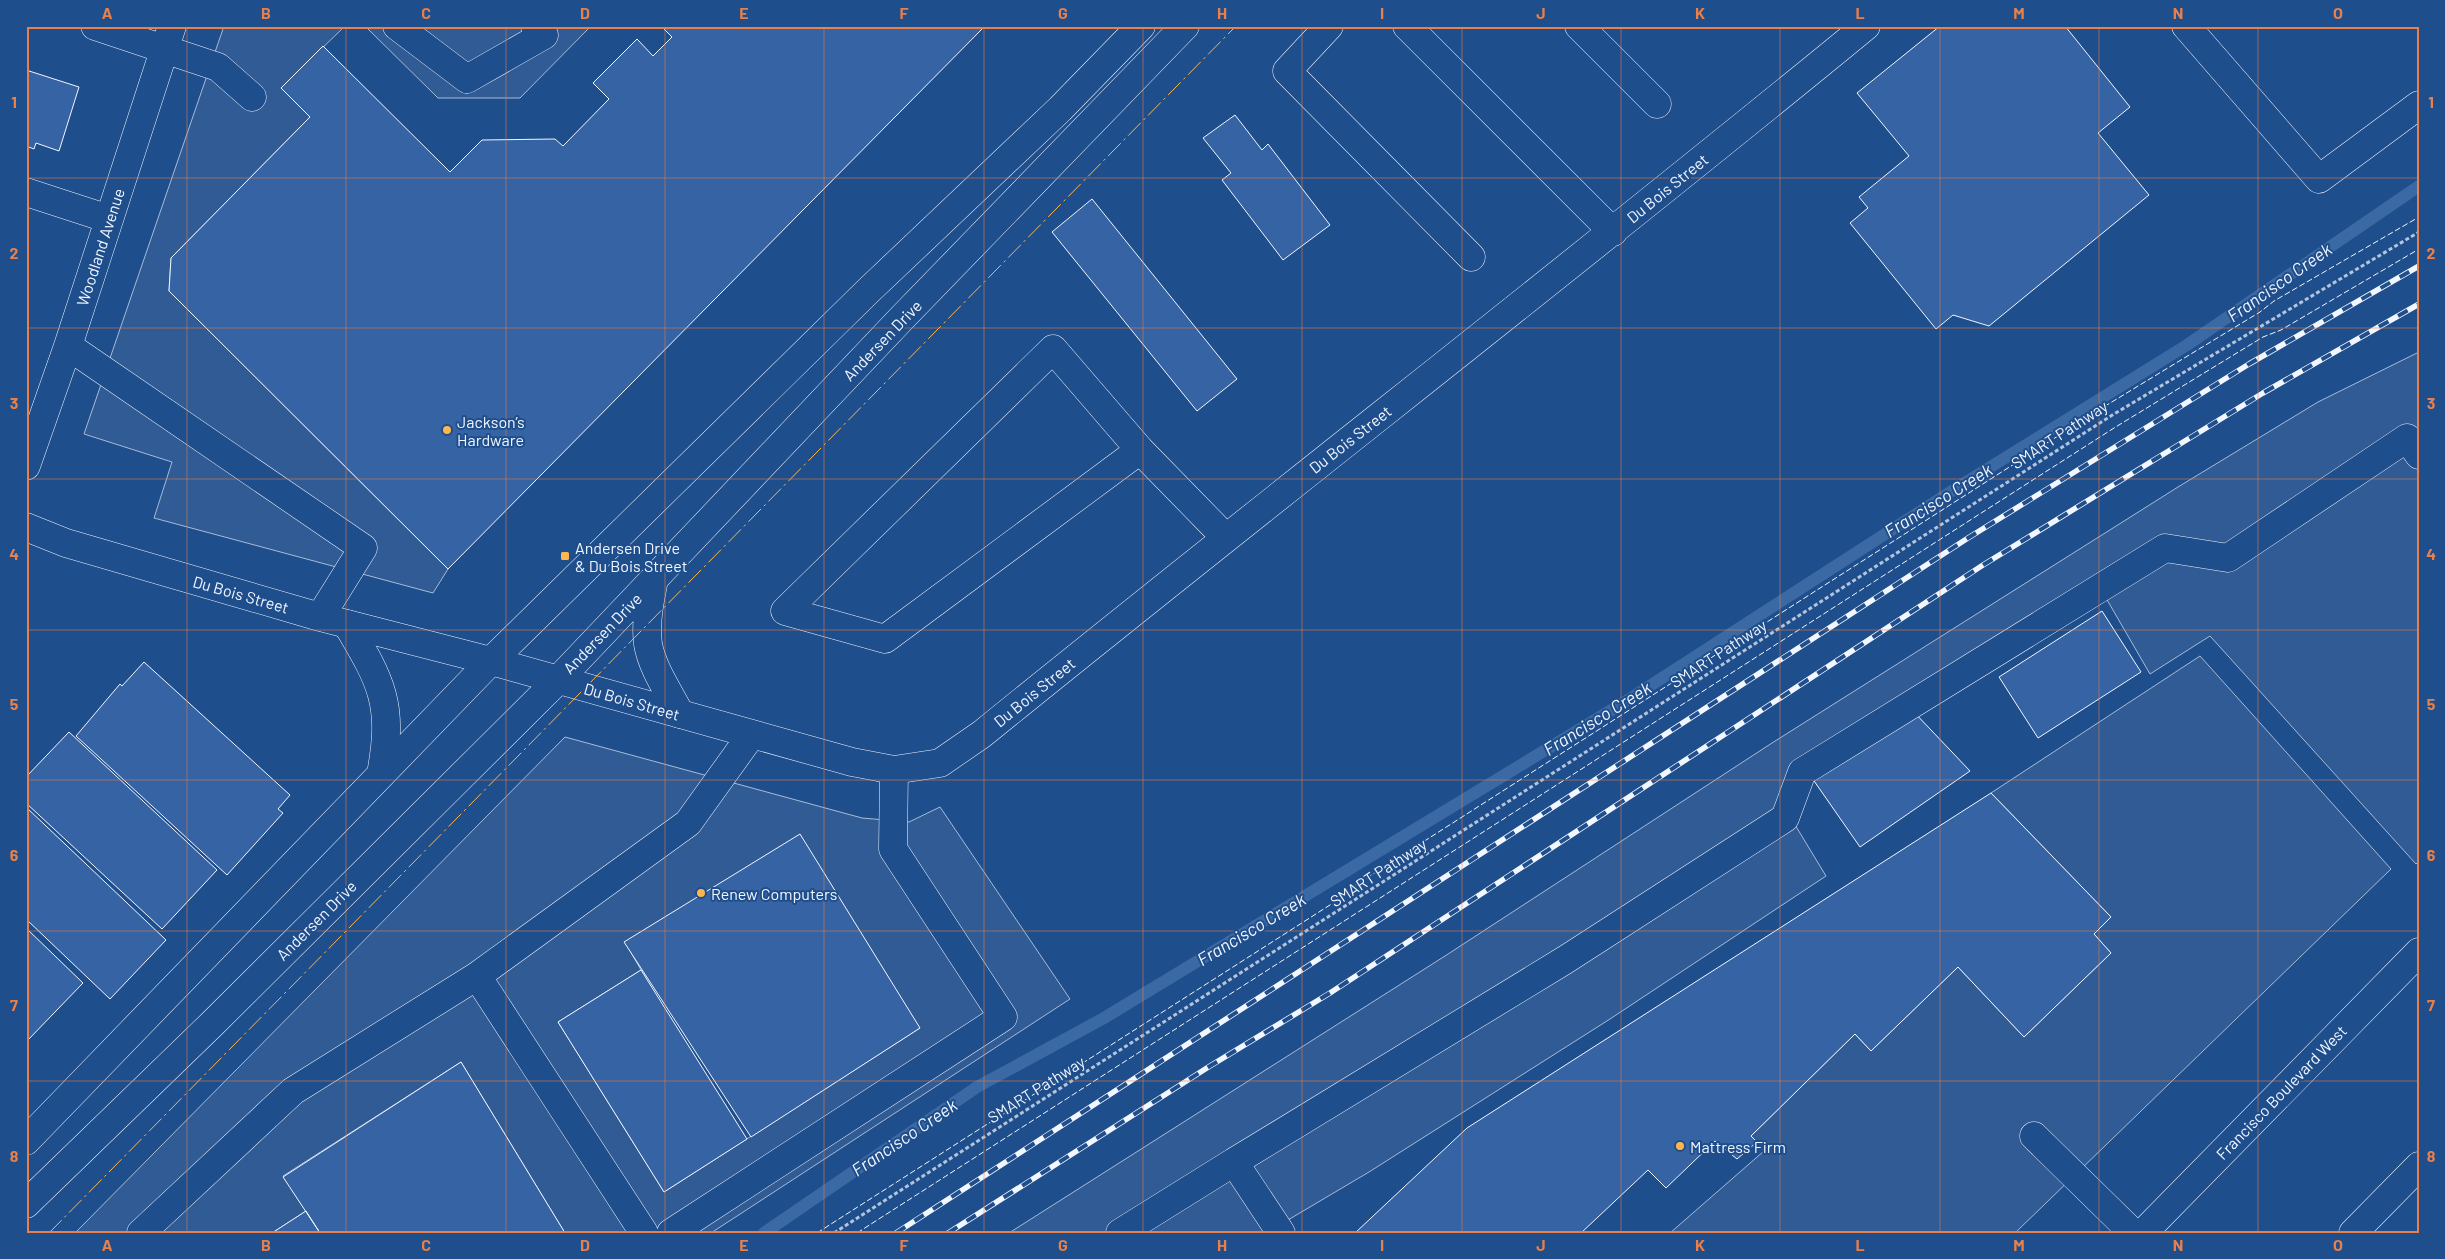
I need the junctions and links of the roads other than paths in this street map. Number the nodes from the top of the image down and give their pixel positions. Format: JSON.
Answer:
{"nodes":[{"id":1,"x":95,"y":26,"type":"edge"},
{"id":2,"x":397,"y":26,"type":"edge"},
{"id":3,"x":1141,"y":26,"type":"edge"},
{"id":4,"x":1185,"y":26,"type":"edge"},
{"id":5,"x":1330,"y":26,"type":"edge"},
{"id":6,"x":1407,"y":26,"type":"edge"},
{"id":7,"x":1579,"y":26,"type":"edge"},
{"id":8,"x":1866,"y":26,"type":"edge"},
{"id":9,"x":2186,"y":26,"type":"edge"},
{"id":10,"x":544,"y":29,"type":"edge"},
{"id":11,"x":168,"y":39,"type":"edge"},
{"id":12,"x":252,"y":97,"type":"dead end"},
{"id":13,"x":1657,"y":104,"type":"dead end"},
{"id":14,"x":2419,"y":104,"type":"edge"},
{"id":15,"x":26,"y":192,"type":"edge"},
{"id":16,"x":109,"y":219,"type":"junction"},
{"id":17,"x":1613,"y":232,"type":"junction"},
{"id":18,"x":1471,"y":257,"type":"dead end"},
{"id":19,"x":68,"y":346,"type":"junction"},
{"id":20,"x":1140,"y":450,"type":"junction"},
{"id":21,"x":2419,"y":455,"type":"edge"},
{"id":22,"x":26,"y":466,"type":"edge"},
{"id":23,"x":26,"y":526,"type":"edge"},
{"id":24,"x":1225,"y":537,"type":"junction"},
{"id":25,"x":654,"y":579,"type":"junction"},
{"id":26,"x":320,"y":618,"type":"junction"},
{"id":27,"x":347,"y":624,"type":"junction"},
{"id":28,"x":491,"y":661,"type":"junction"},
{"id":29,"x":558,"y":680,"type":"junction"},
{"id":30,"x":680,"y":714,"type":"junction"},
{"id":31,"x":752,"y":734,"type":"junction"},
{"id":32,"x":894,"y":770,"type":"junction"},
{"id":33,"x":381,"y":774,"type":"junction"},
{"id":34,"x":2419,"y":952,"type":"edge"},
{"id":35,"x":477,"y":976,"type":"junction"},
{"id":36,"x":2034,"y":1136,"type":"dead end"},
{"id":37,"x":26,"y":1141,"type":"edge"},
{"id":38,"x":1234,"y":1162,"type":"junction"},
{"id":39,"x":2419,"y":1166,"type":"edge"},
{"id":40,"x":26,"y":1204,"type":"edge"},
{"id":41,"x":141,"y":1233,"type":"edge"},
{"id":42,"x":644,"y":1233,"type":"edge"},
{"id":43,"x":671,"y":1233,"type":"edge"},
{"id":44,"x":1120,"y":1233,"type":"edge"},
{"id":45,"x":1281,"y":1233,"type":"edge"},
{"id":46,"x":2134,"y":1233,"type":"edge"},
{"id":47,"x":2143,"y":1233,"type":"edge"},
{"id":48,"x":2353,"y":1233,"type":"edge"}],
"edges":[{"from":1,"to":11,"type":"main road"},
{"from":2,"to":10,"type":"main road"},
{"from":3,"to":28,"type":"main road"},
{"from":4,"to":25,"type":"main road","name":"Andersen Drive"},
{"from":5,"to":18,"type":"main road"},
{"from":6,"to":17,"type":"main road"},
{"from":7,"to":13,"type":"main road"},
{"from":8,"to":17,"type":"main road","name":"Du Bois Street"},
{"from":9,"to":14,"type":"main road"},
{"from":11,"to":12,"type":"main road"},
{"from":11,"to":16,"type":"main road","name":"Woodland Avenue"},
{"from":15,"to":16,"type":"main road"},
{"from":16,"to":19,"type":"main road","name":"Woodland Avenue"},
{"from":17,"to":24,"type":"main road","name":"Du Bois Street"},
{"from":19,"to":22,"type":"main road","name":"Woodland Avenue"},
{"from":19,"to":26,"type":"main road"},
{"from":20,"to":20,"type":"main road"},
{"from":20,"to":24,"type":"main road"},
{"from":21,"to":38,"type":"main road"},
{"from":23,"to":26,"type":"main road","name":"Du Bois Street"},
{"from":24,"to":32,"type":"main road","name":"Du Bois Street"},
{"from":25,"to":29,"type":"main road","name":"Andersen Drive"},
{"from":25,"to":30,"type":"main road"},
{"from":26,"to":27,"type":"main road","name":"Du Bois Street"},
{"from":27,"to":28,"type":"main road","name":"Du Bois Street"},
{"from":27,"to":33,"type":"main road"},
{"from":28,"to":29,"type":"main road","name":"Du Bois Street"},
{"from":28,"to":33,"type":"main road"},
{"from":29,"to":30,"type":"main road","name":"Du Bois Street"},
{"from":29,"to":40,"type":"main road","name":"Andersen Drive"},
{"from":30,"to":31,"type":"main road","name":"Du Bois Street"},
{"from":31,"to":32,"type":"main road","name":"Du Bois Street"},
{"from":31,"to":35,"type":"main road"},
{"from":32,"to":43,"type":"main road"},
{"from":33,"to":37,"type":"main road"},
{"from":34,"to":47,"type":"main road","name":"Francisco Boulevard West"},
{"from":35,"to":41,"type":"main road"},
{"from":35,"to":42,"type":"main road"},
{"from":36,"to":46,"type":"main road"},
{"from":38,"to":44,"type":"main road"},
{"from":38,"to":45,"type":"main road"},
{"from":39,"to":48,"type":"main road"}]}
